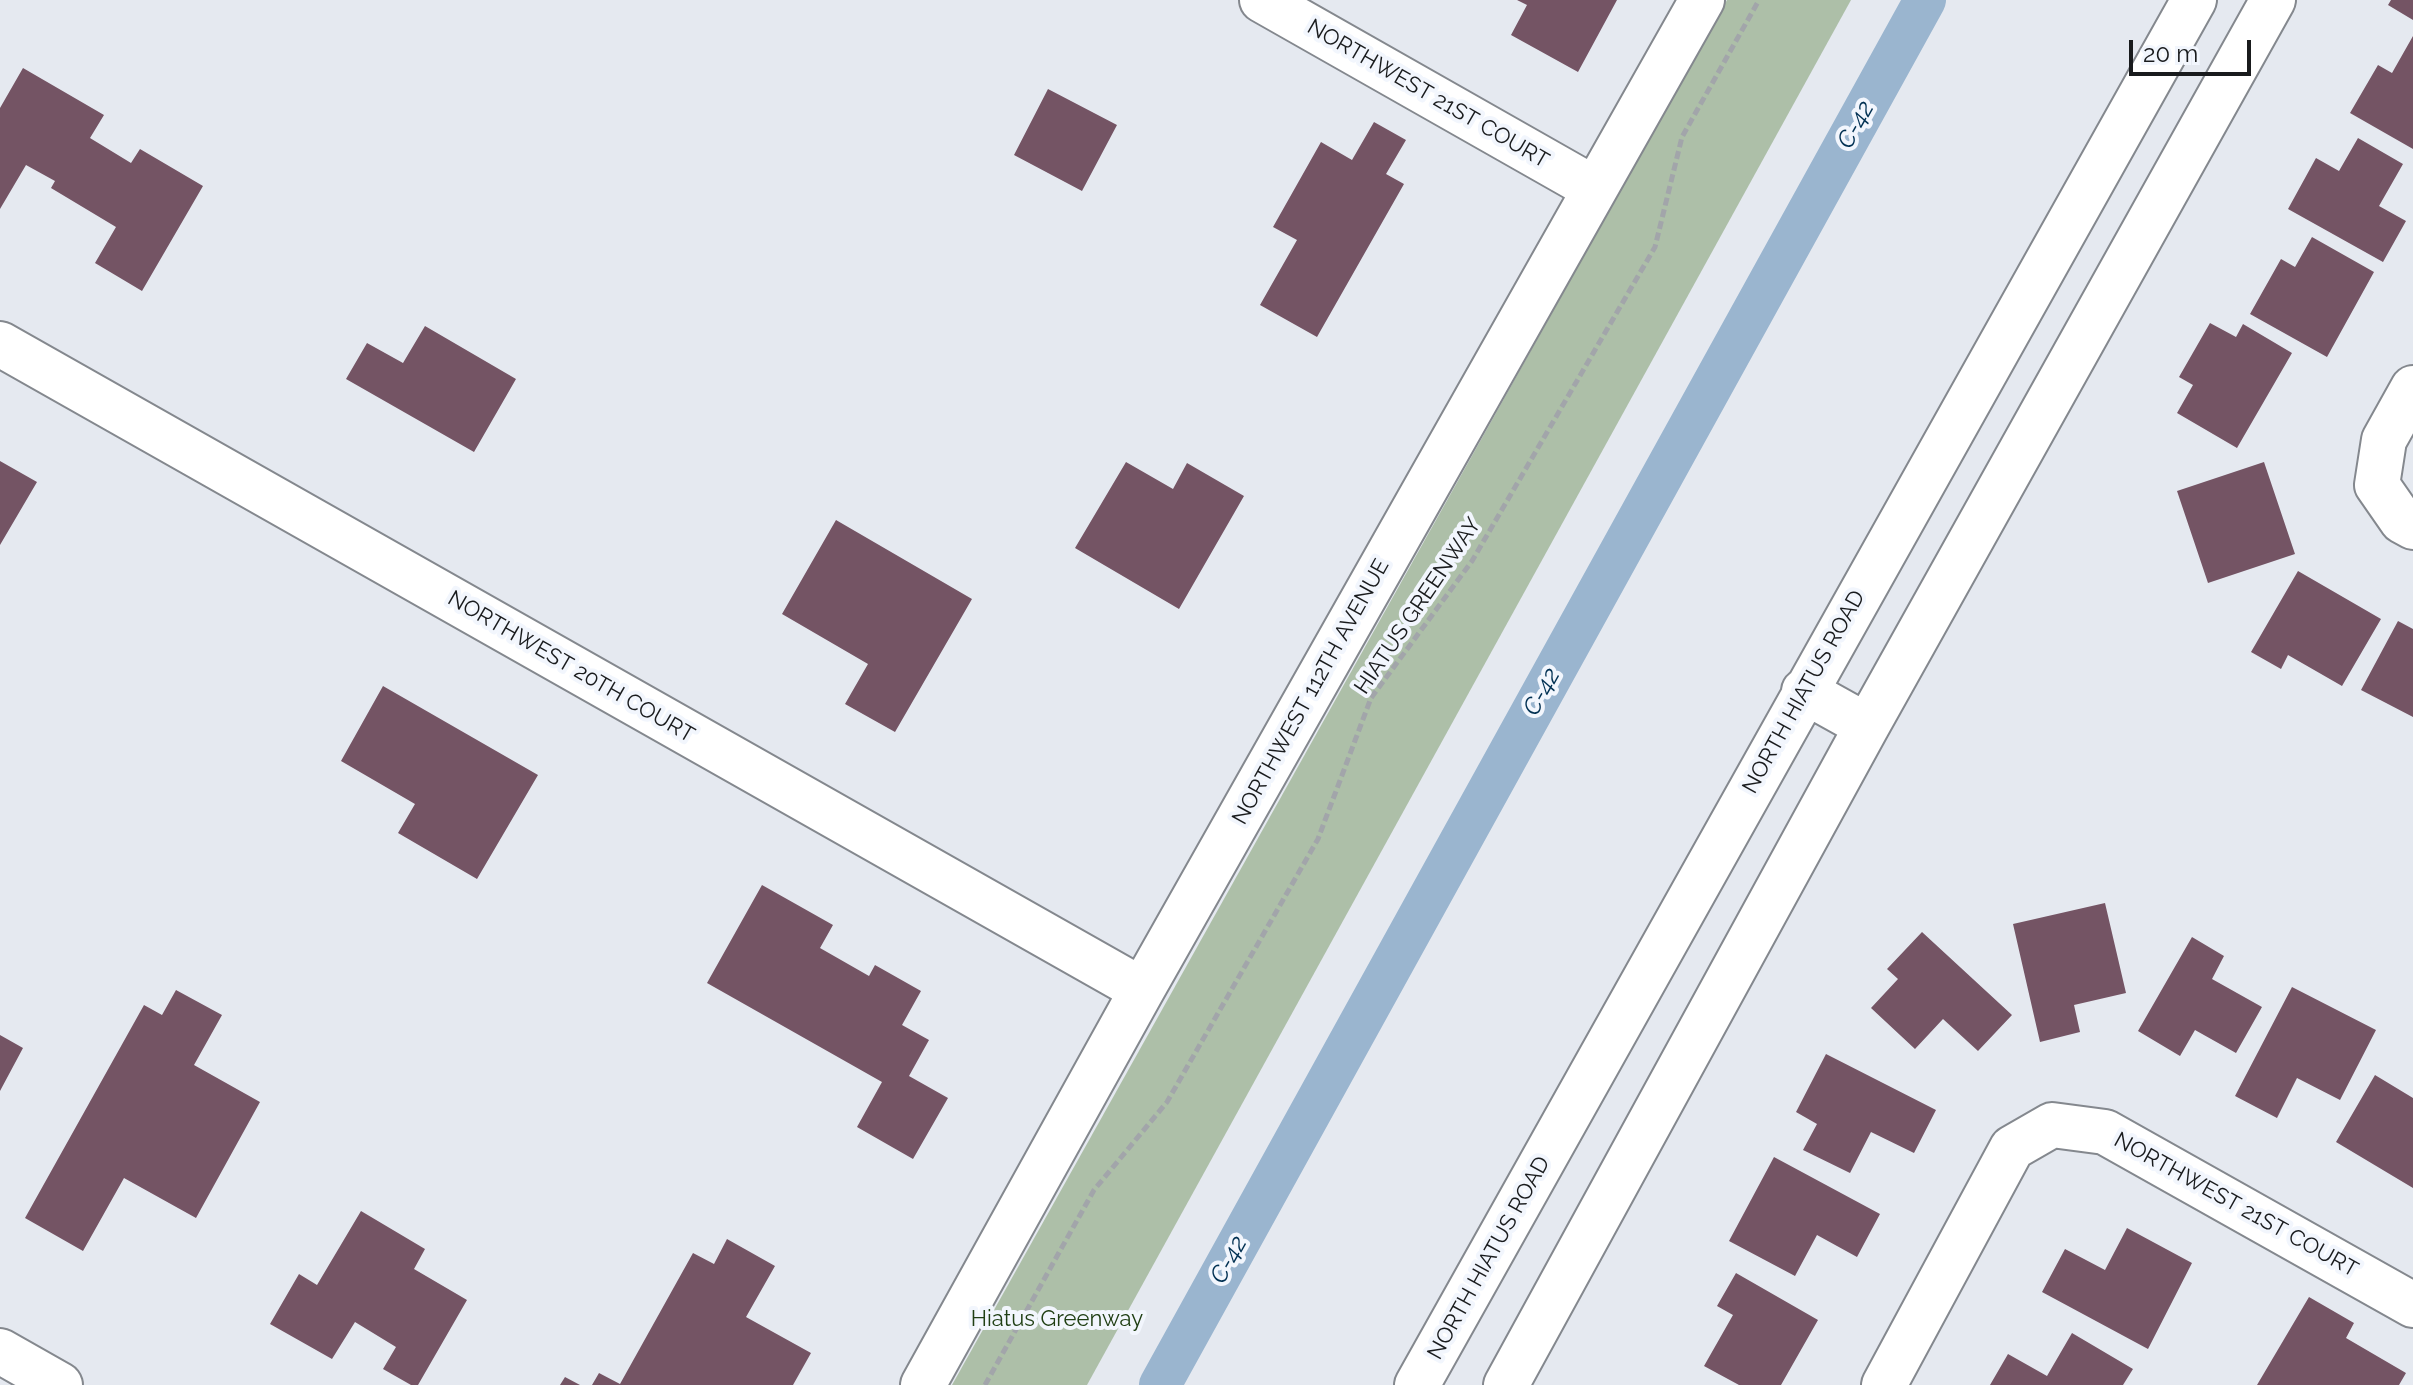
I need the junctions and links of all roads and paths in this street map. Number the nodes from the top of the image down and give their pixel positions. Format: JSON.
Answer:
{"nodes":[{"id":1,"x":1262,"y":0,"type":"edge"},
{"id":2,"x":1702,"y":0,"type":"edge"},
{"id":3,"x":1759,"y":0,"type":"edge"},
{"id":4,"x":2194,"y":0,"type":"edge"},
{"id":5,"x":2273,"y":0,"type":"edge"},
{"id":6,"x":1595,"y":189,"type":"junction"},
{"id":7,"x":0,"y":344,"type":"edge"},
{"id":8,"x":2413,"y":388,"type":"edge"},
{"id":9,"x":2413,"y":527,"type":"edge"},
{"id":10,"x":1804,"y":691,"type":"junction"},
{"id":11,"x":1867,"y":726,"type":"junction"},
{"id":12,"x":1142,"y":990,"type":"junction"},
{"id":13,"x":2413,"y":1305,"type":"edge"},
{"id":14,"x":0,"y":1351,"type":"edge"},
{"id":15,"x":60,"y":1385,"type":"edge"},
{"id":16,"x":923,"y":1385,"type":"edge"},
{"id":17,"x":985,"y":1385,"type":"edge"},
{"id":18,"x":1417,"y":1385,"type":"edge"},
{"id":19,"x":1506,"y":1385,"type":"edge"},
{"id":20,"x":1884,"y":1385,"type":"edge"}],
"edges":[{"from":1,"to":6,"type":"street","name":"NORTHWEST 21ST COURT"},
{"from":2,"to":6,"type":"street","name":"NORTHWEST 112TH AVENUE"},
{"from":3,"to":17,"type":"path","name":"HIATUS GREENWAY"},
{"from":4,"to":10,"type":"street","name":"NORTH HIATUS ROAD"},
{"from":5,"to":11,"type":"street"},
{"from":6,"to":12,"type":"street","name":"NORTHWEST 112TH AVENUE"},
{"from":7,"to":12,"type":"street","name":"NORTHWEST 20TH COURT"},
{"from":8,"to":9,"type":"street"},
{"from":10,"to":11,"type":"street"},
{"from":10,"to":18,"type":"street","name":"NORTH HIATUS ROAD"},
{"from":11,"to":19,"type":"street"},
{"from":12,"to":16,"type":"street","name":"NORTHWEST 112TH AVENUE"},
{"from":13,"to":20,"type":"street","name":"NORTHWEST 21ST COURT"},
{"from":14,"to":15,"type":"street"}]}
